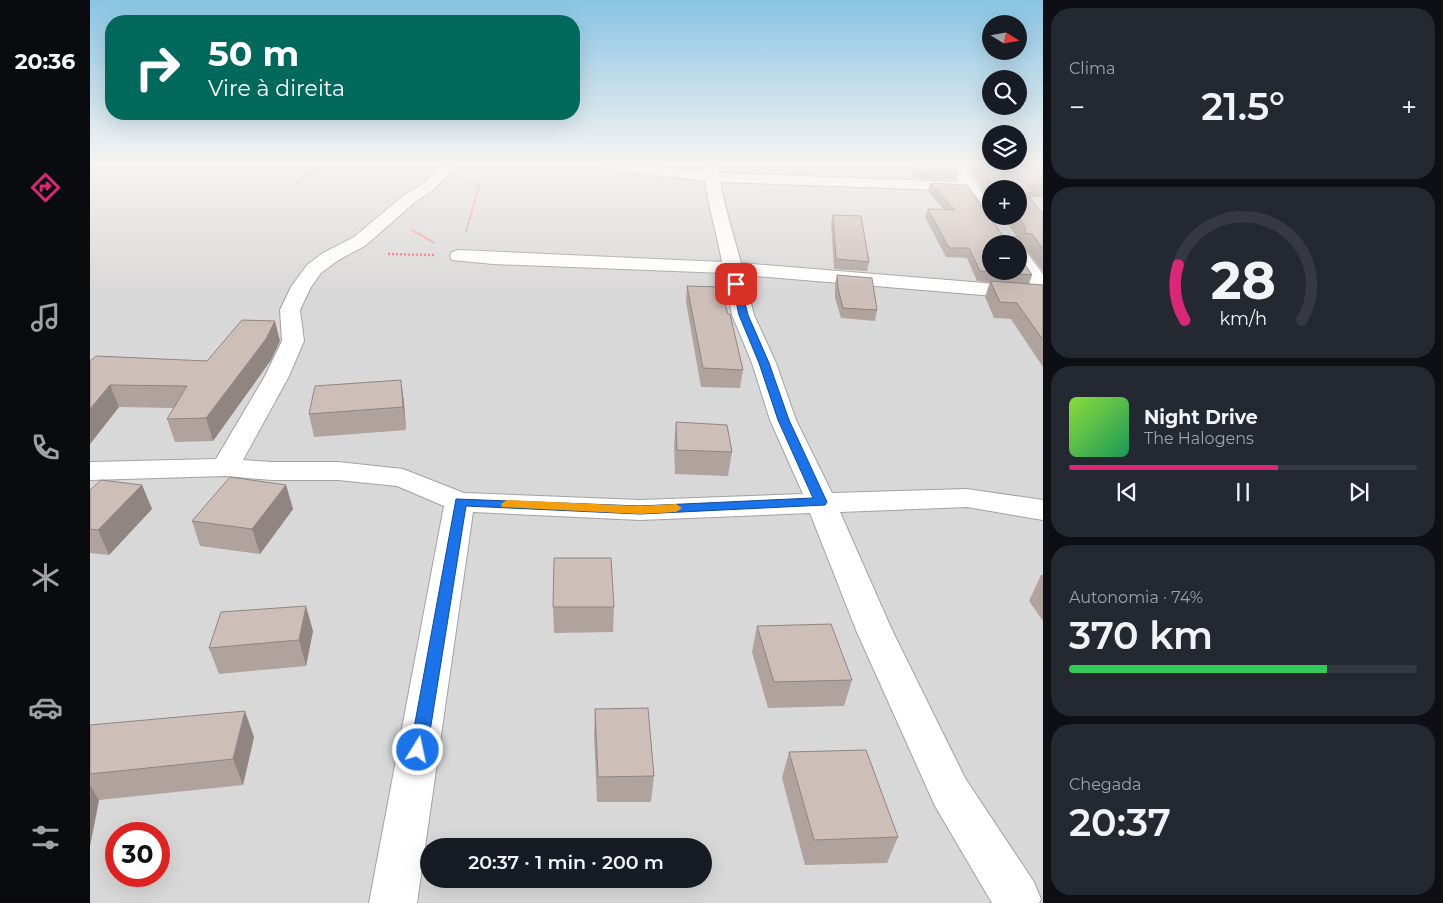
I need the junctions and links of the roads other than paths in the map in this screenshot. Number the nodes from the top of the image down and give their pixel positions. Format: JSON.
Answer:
{"nodes":[{"id":1,"x":400,"y":206,"type":"edge"},
{"id":2,"x":718,"y":206,"type":"edge"},
{"id":3,"x":459,"y":256,"type":"road end"},
{"id":4,"x":1027,"y":265,"type":"edge"},
{"id":5,"x":733,"y":268,"type":"junction"},
{"id":6,"x":1043,"y":288,"type":"edge"},
{"id":7,"x":1043,"y":294,"type":"edge"},
{"id":8,"x":225,"y":467,"type":"junction"},
{"id":9,"x":90,"y":471,"type":"edge"},
{"id":10,"x":460,"y":502,"type":"junction"},
{"id":11,"x":821,"y":502,"type":"junction"},
{"id":12,"x":1043,"y":510,"type":"edge"},
{"id":13,"x":1016,"y":900,"type":"dead end"},
{"id":14,"x":393,"y":903,"type":"edge"}],
"edges":[{"from":1,"to":8,"type":"street"},
{"from":2,"to":5,"type":"street"},
{"from":3,"to":5,"type":"street"},
{"from":4,"to":6,"type":"street"},
{"from":5,"to":7,"type":"street"},
{"from":5,"to":11,"type":"street"},
{"from":8,"to":9,"type":"street"},
{"from":8,"to":10,"type":"street"},
{"from":10,"to":11,"type":"street"},
{"from":10,"to":14,"type":"street"},
{"from":11,"to":12,"type":"street"},
{"from":11,"to":13,"type":"street"}]}
